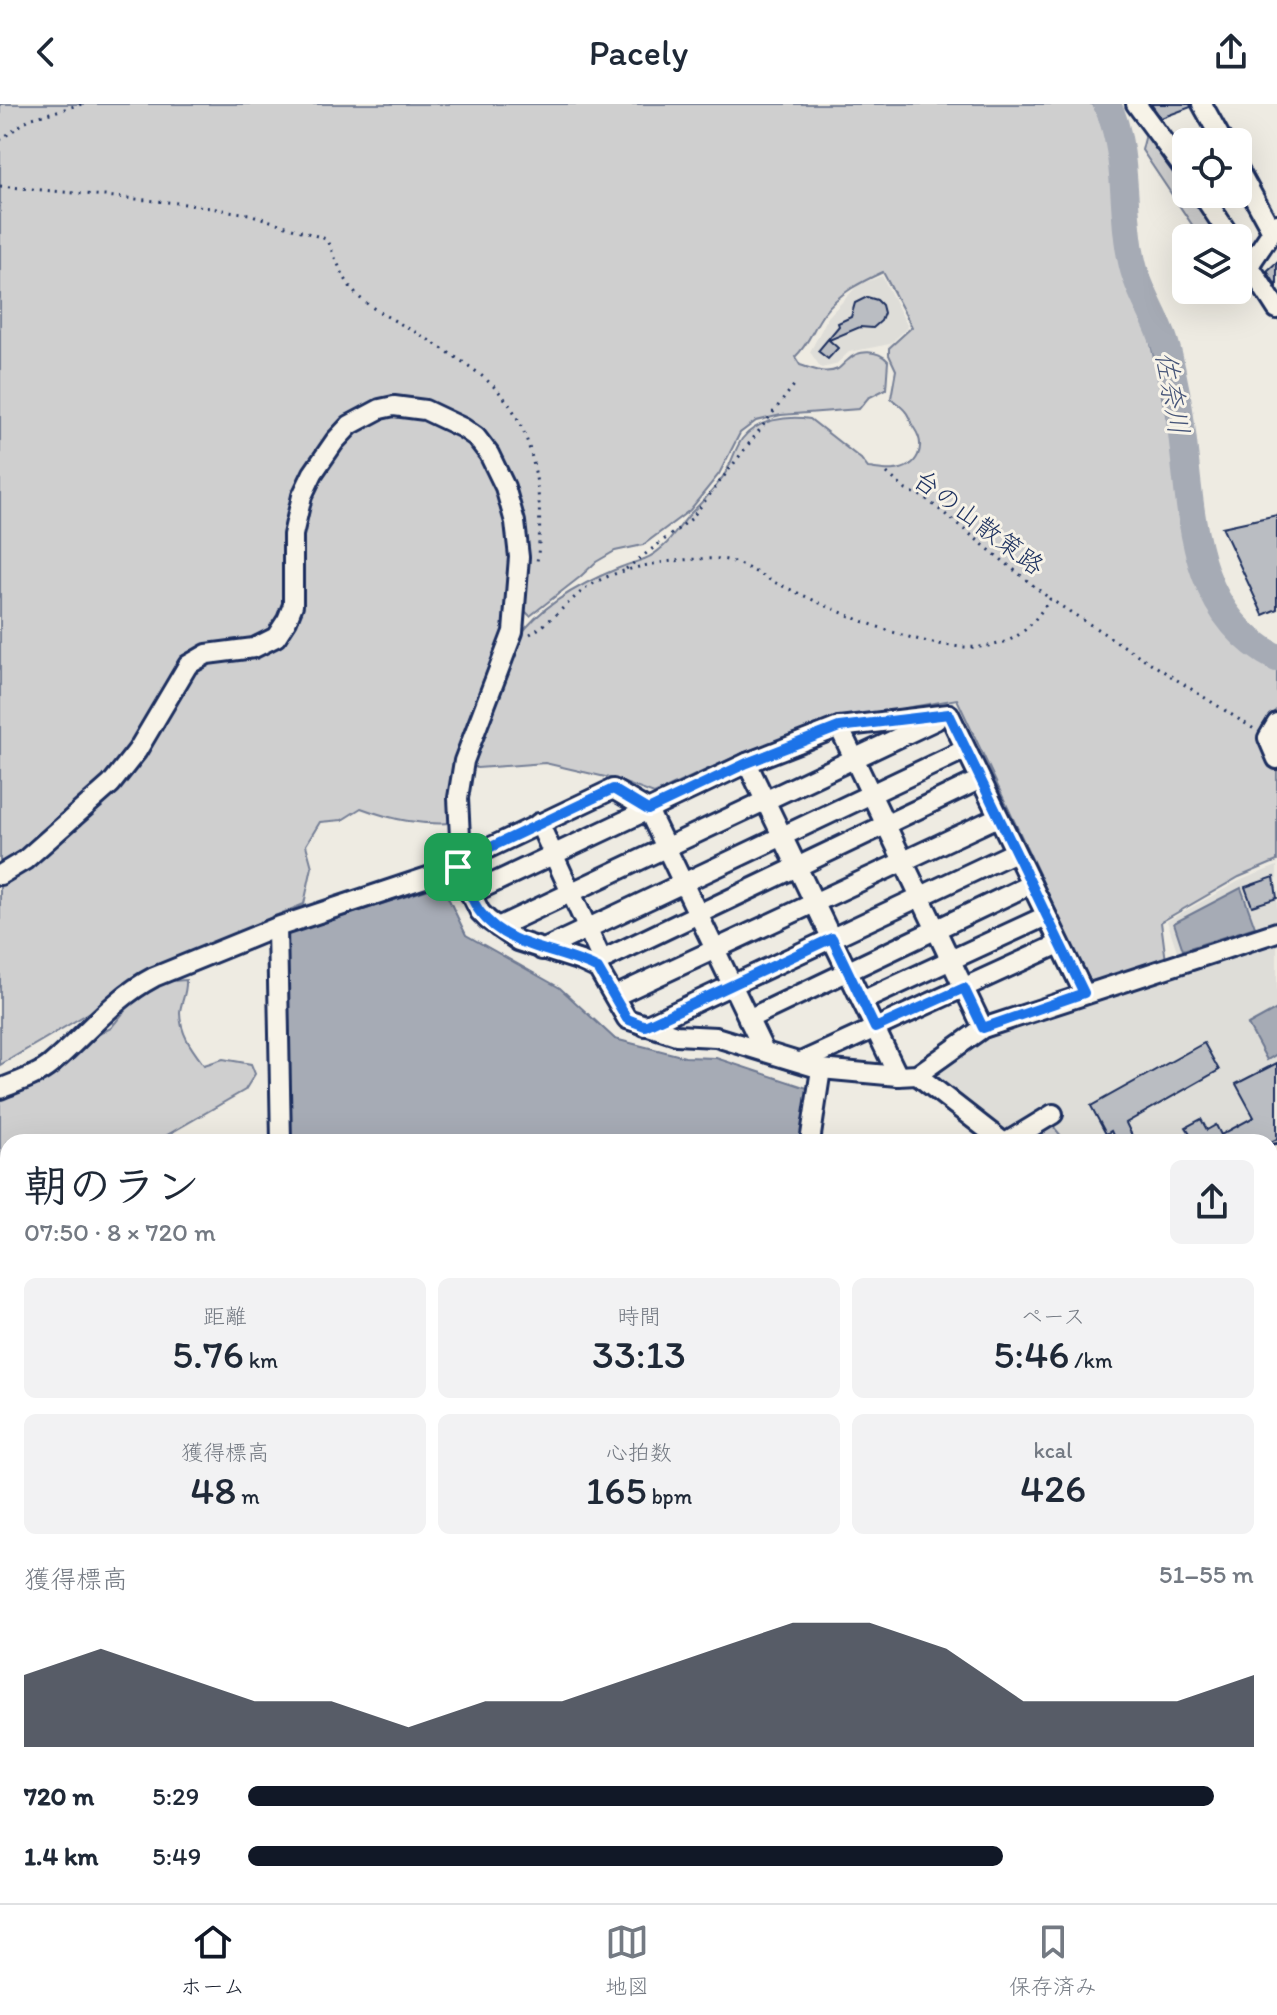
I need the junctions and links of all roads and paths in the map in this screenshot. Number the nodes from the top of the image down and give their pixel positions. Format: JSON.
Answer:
{"nodes":[{"id":1,"x":82,"y":104,"type":"edge"},
{"id":2,"x":1136,"y":104,"type":"edge"},
{"id":3,"x":1202,"y":104,"type":"edge"},
{"id":4,"x":1215,"y":128,"type":"edge"},
{"id":5,"x":0,"y":140,"type":"edge"},
{"id":6,"x":1172,"y":153,"type":"edge"},
{"id":7,"x":0,"y":186,"type":"edge"},
{"id":8,"x":1252,"y":191,"type":"edge"},
{"id":9,"x":1275,"y":228,"type":"edge"},
{"id":10,"x":1252,"y":261,"type":"edge"},
{"id":11,"x":1252,"y":267,"type":"edge"},
{"id":12,"x":1277,"y":309,"type":"edge"},
{"id":13,"x":795,"y":384,"type":"dead end"},
{"id":14,"x":887,"y":473,"type":"dead end"},
{"id":15,"x":535,"y":571,"type":"dead end"},
{"id":16,"x":623,"y":571,"type":"junction"},
{"id":17,"x":1050,"y":599,"type":"junction"},
{"id":18,"x":513,"y":632,"type":"junction"},
{"id":19,"x":949,"y":714,"type":"junction"},
{"id":20,"x":839,"y":727,"type":"junction"},
{"id":21,"x":1272,"y":730,"type":"edge"},
{"id":22,"x":964,"y":750,"type":"junction"},
{"id":23,"x":855,"y":759,"type":"junction"},
{"id":24,"x":1277,"y":759,"type":"edge"},
{"id":25,"x":747,"y":763,"type":"junction"},
{"id":26,"x":979,"y":780,"type":"junction"},
{"id":27,"x":871,"y":794,"type":"junction"},
{"id":28,"x":766,"y":801,"type":"junction"},
{"id":29,"x":648,"y":810,"type":"junction"},
{"id":30,"x":998,"y":817,"type":"junction"},
{"id":31,"x":539,"y":823,"type":"junction"},
{"id":32,"x":886,"y":825,"type":"junction"},
{"id":33,"x":782,"y":836,"type":"junction"},
{"id":34,"x":666,"y":847,"type":"junction"},
{"id":35,"x":1015,"y":852,"type":"junction"},
{"id":36,"x":553,"y":855,"type":"junction"},
{"id":37,"x":904,"y":861,"type":"junction"},
{"id":38,"x":458,"y":867,"type":"junction"},
{"id":39,"x":797,"y":867,"type":"junction"},
{"id":40,"x":0,"y":875,"type":"edge"},
{"id":41,"x":683,"y":883,"type":"junction"},
{"id":42,"x":1031,"y":884,"type":"junction"},
{"id":43,"x":571,"y":892,"type":"junction"},
{"id":44,"x":470,"y":894,"type":"junction"},
{"id":45,"x":920,"y":896,"type":"junction"},
{"id":46,"x":815,"y":903,"type":"junction"},
{"id":47,"x":698,"y":914,"type":"junction"},
{"id":48,"x":1046,"y":916,"type":"junction"},
{"id":49,"x":277,"y":927,"type":"junction"},
{"id":50,"x":498,"y":927,"type":"junction"},
{"id":51,"x":588,"y":928,"type":"junction"},
{"id":52,"x":936,"y":929,"type":"junction"},
{"id":53,"x":1277,"y":932,"type":"edge"},
{"id":54,"x":832,"y":938,"type":"junction"},
{"id":55,"x":1059,"y":944,"type":"junction"},
{"id":56,"x":715,"y":949,"type":"junction"},
{"id":57,"x":542,"y":950,"type":"junction"},
{"id":58,"x":951,"y":960,"type":"junction"},
{"id":59,"x":600,"y":964,"type":"junction"},
{"id":60,"x":848,"y":971,"type":"junction"},
{"id":61,"x":732,"y":985,"type":"junction"},
{"id":62,"x":964,"y":988,"type":"junction"},
{"id":63,"x":1084,"y":993,"type":"junction"},
{"id":64,"x":615,"y":996,"type":"junction"},
{"id":65,"x":862,"y":1001,"type":"junction"},
{"id":66,"x":748,"y":1019,"type":"junction"},
{"id":67,"x":645,"y":1026,"type":"junction"},
{"id":68,"x":875,"y":1028,"type":"junction"},
{"id":69,"x":983,"y":1028,"type":"junction"},
{"id":70,"x":764,"y":1051,"type":"junction"},
{"id":71,"x":801,"y":1062,"type":"junction"},
{"id":72,"x":821,"y":1069,"type":"junction"},
{"id":73,"x":917,"y":1075,"type":"junction"},
{"id":74,"x":898,"y":1076,"type":"junction"},
{"id":75,"x":0,"y":1089,"type":"edge"},
{"id":76,"x":1053,"y":1114,"type":"dead end"},
{"id":77,"x":281,"y":1134,"type":"edge"},
{"id":78,"x":811,"y":1134,"type":"edge"},
{"id":79,"x":994,"y":1134,"type":"edge"},
{"id":80,"x":1019,"y":1134,"type":"edge"}],
"edges":[{"from":1,"to":5,"type":"path"},
{"from":2,"to":6,"type":"street"},
{"from":3,"to":4,"type":"street"},
{"from":7,"to":15,"type":"path"},
{"from":8,"to":9,"type":"street"},
{"from":9,"to":10,"type":"street"},
{"from":11,"to":12,"type":"street"},
{"from":13,"to":16,"type":"path"},
{"from":14,"to":17,"type":"path","name":"台の山散策路"},
{"from":16,"to":17,"type":"path"},
{"from":16,"to":18,"type":"path"},
{"from":17,"to":21,"type":"path","name":"台の山散策路"},
{"from":18,"to":38,"type":"street"},
{"from":18,"to":40,"type":"street"},
{"from":19,"to":20,"type":"street"},
{"from":19,"to":22,"type":"street"},
{"from":19,"to":23,"type":"street"},
{"from":20,"to":23,"type":"street"},
{"from":20,"to":25,"type":"street"},
{"from":21,"to":24,"type":"street"},
{"from":22,"to":26,"type":"street"},
{"from":22,"to":27,"type":"street"},
{"from":23,"to":27,"type":"street"},
{"from":23,"to":28,"type":"street"},
{"from":25,"to":28,"type":"street"},
{"from":25,"to":29,"type":"street"},
{"from":26,"to":30,"type":"street"},
{"from":26,"to":32,"type":"street"},
{"from":27,"to":32,"type":"street"},
{"from":27,"to":33,"type":"street"},
{"from":28,"to":33,"type":"street"},
{"from":28,"to":34,"type":"street"},
{"from":29,"to":31,"type":"street"},
{"from":29,"to":34,"type":"street"},
{"from":29,"to":36,"type":"street"},
{"from":30,"to":35,"type":"street"},
{"from":30,"to":37,"type":"street"},
{"from":31,"to":36,"type":"street"},
{"from":31,"to":38,"type":"street"},
{"from":32,"to":37,"type":"street"},
{"from":32,"to":39,"type":"street"},
{"from":33,"to":39,"type":"street"},
{"from":33,"to":41,"type":"street"},
{"from":34,"to":41,"type":"street"},
{"from":34,"to":43,"type":"street"},
{"from":35,"to":42,"type":"street"},
{"from":35,"to":45,"type":"street"},
{"from":36,"to":43,"type":"street"},
{"from":36,"to":44,"type":"street"},
{"from":37,"to":45,"type":"street"},
{"from":37,"to":46,"type":"street"},
{"from":38,"to":44,"type":"street"},
{"from":38,"to":49,"type":"street"},
{"from":39,"to":46,"type":"street"},
{"from":39,"to":47,"type":"street"},
{"from":41,"to":47,"type":"street"},
{"from":41,"to":51,"type":"street"},
{"from":42,"to":48,"type":"street"},
{"from":42,"to":52,"type":"street"},
{"from":43,"to":50,"type":"street"},
{"from":43,"to":51,"type":"street"},
{"from":44,"to":50,"type":"street"},
{"from":45,"to":52,"type":"street"},
{"from":45,"to":54,"type":"street"},
{"from":46,"to":54,"type":"street"},
{"from":46,"to":56,"type":"street"},
{"from":47,"to":56,"type":"street"},
{"from":47,"to":59,"type":"street"},
{"from":48,"to":55,"type":"street"},
{"from":48,"to":58,"type":"street"},
{"from":49,"to":75,"type":"street"},
{"from":49,"to":77,"type":"street"},
{"from":50,"to":57,"type":"street"},
{"from":51,"to":57,"type":"street"},
{"from":51,"to":59,"type":"street"},
{"from":52,"to":58,"type":"street"},
{"from":52,"to":60,"type":"street"},
{"from":53,"to":63,"type":"street"},
{"from":54,"to":60,"type":"street"},
{"from":54,"to":61,"type":"street"},
{"from":55,"to":62,"type":"street"},
{"from":55,"to":63,"type":"street"},
{"from":56,"to":61,"type":"street"},
{"from":56,"to":64,"type":"street"},
{"from":57,"to":59,"type":"street"},
{"from":58,"to":62,"type":"street"},
{"from":58,"to":65,"type":"street"},
{"from":59,"to":64,"type":"street"},
{"from":60,"to":65,"type":"street"},
{"from":60,"to":66,"type":"street"},
{"from":61,"to":66,"type":"street"},
{"from":61,"to":67,"type":"street"},
{"from":62,"to":68,"type":"street"},
{"from":62,"to":69,"type":"street"},
{"from":63,"to":69,"type":"street"},
{"from":64,"to":67,"type":"street"},
{"from":65,"to":68,"type":"street"},
{"from":66,"to":70,"type":"street"},
{"from":67,"to":70,"type":"street"},
{"from":68,"to":71,"type":"street"},
{"from":68,"to":74,"type":"street"},
{"from":69,"to":73,"type":"street"},
{"from":70,"to":71,"type":"street"},
{"from":71,"to":72,"type":"street"},
{"from":72,"to":74,"type":"street"},
{"from":72,"to":78,"type":"street"},
{"from":73,"to":74,"type":"street"},
{"from":73,"to":79,"type":"street"},
{"from":76,"to":80,"type":"street"}]}
